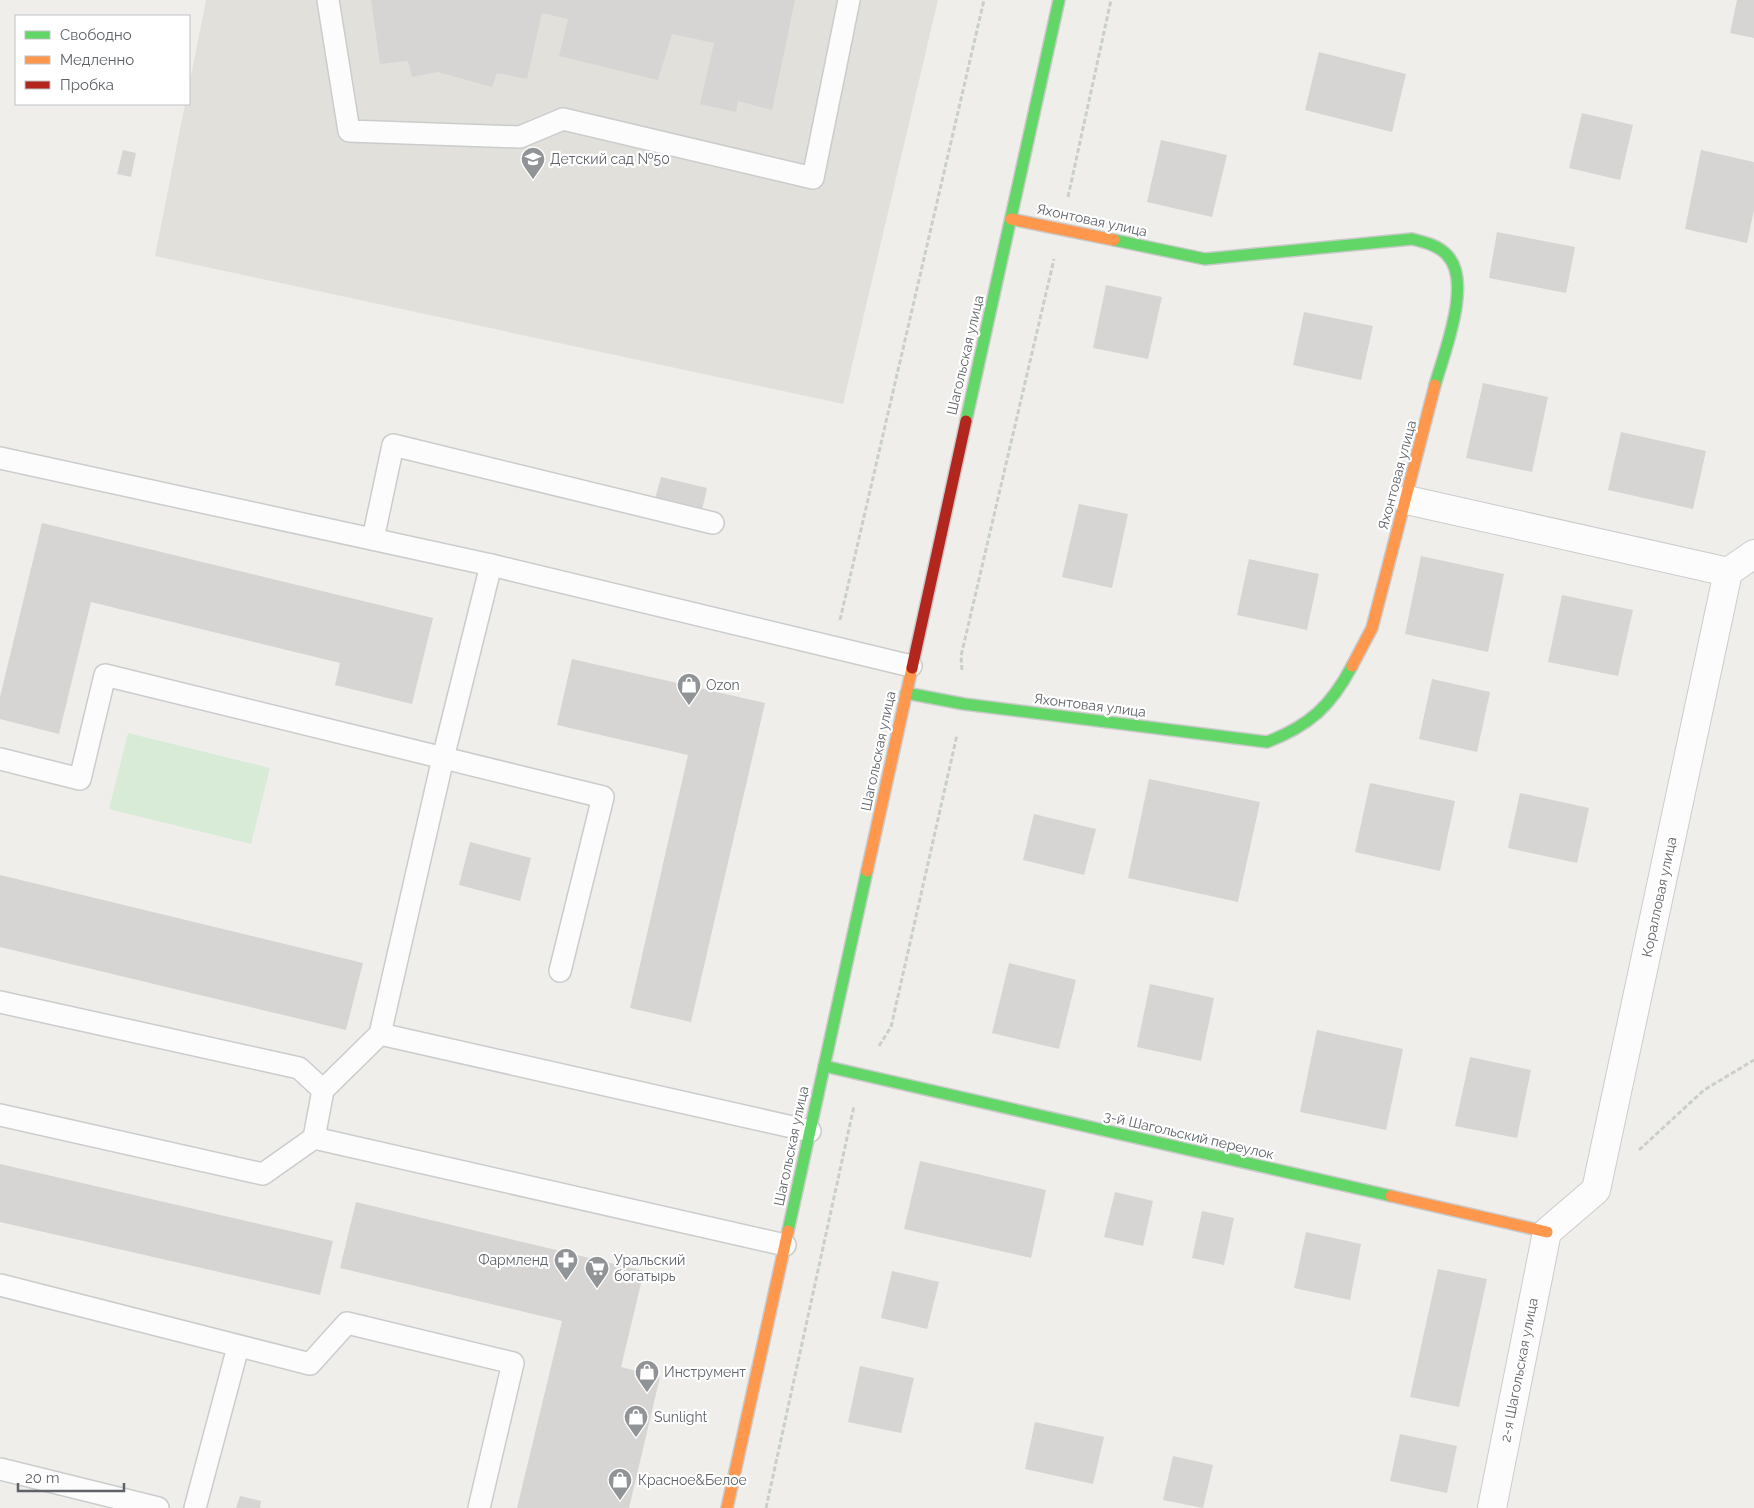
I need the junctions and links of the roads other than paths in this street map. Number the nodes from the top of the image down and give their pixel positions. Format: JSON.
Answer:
{"nodes":[{"id":1,"x":328,"y":0,"type":"edge"},
{"id":2,"x":849,"y":0,"type":"edge"},
{"id":3,"x":1059,"y":0,"type":"edge"},
{"id":4,"x":1011,"y":218,"type":"junction"},
{"id":5,"x":0,"y":458,"type":"edge"},
{"id":6,"x":1407,"y":500,"type":"junction"},
{"id":7,"x":713,"y":523,"type":"dead end"},
{"id":8,"x":373,"y":539,"type":"junction"},
{"id":9,"x":1754,"y":554,"type":"edge"},
{"id":10,"x":491,"y":565,"type":"junction"},
{"id":11,"x":1728,"y":572,"type":"junction"},
{"id":12,"x":911,"y":666,"type":"junction"},
{"id":13,"x":906,"y":693,"type":"junction"},
{"id":14,"x":443,"y":758,"type":"junction"},
{"id":15,"x":0,"y":759,"type":"edge"},
{"id":16,"x":560,"y":971,"type":"dead end"},
{"id":17,"x":0,"y":1002,"type":"edge"},
{"id":18,"x":380,"y":1034,"type":"junction"},
{"id":19,"x":824,"y":1066,"type":"junction"},
{"id":20,"x":323,"y":1090,"type":"junction"},
{"id":21,"x":0,"y":1115,"type":"edge"},
{"id":22,"x":810,"y":1131,"type":"junction"},
{"id":23,"x":314,"y":1138,"type":"junction"},
{"id":24,"x":1547,"y":1232,"type":"junction"},
{"id":25,"x":785,"y":1245,"type":"junction"},
{"id":26,"x":0,"y":1285,"type":"edge"},
{"id":27,"x":238,"y":1347,"type":"junction"},
{"id":28,"x":0,"y":1469,"type":"edge"},
{"id":29,"x":158,"y":1508,"type":"edge"},
{"id":30,"x":195,"y":1508,"type":"edge"},
{"id":31,"x":479,"y":1508,"type":"edge"},
{"id":32,"x":727,"y":1508,"type":"edge"},
{"id":33,"x":1492,"y":1508,"type":"edge"}],
"edges":[{"from":1,"to":2,"type":"lane"},
{"from":3,"to":4,"type":"street","name":"Шагольская улица"},
{"from":4,"to":6,"type":"street","name":"Яхонтовая улица"},
{"from":4,"to":12,"type":"street","name":"Шагольская улица"},
{"from":5,"to":8,"type":"lane"},
{"from":6,"to":11,"type":"street"},
{"from":6,"to":13,"type":"street","name":"Яхонтовая улица"},
{"from":7,"to":8,"type":"lane"},
{"from":8,"to":10,"type":"lane"},
{"from":9,"to":11,"type":"street"},
{"from":10,"to":12,"type":"lane"},
{"from":10,"to":14,"type":"lane"},
{"from":11,"to":24,"type":"street","name":"Коралловая улица"},
{"from":12,"to":13,"type":"street","name":"Шагольская улица"},
{"from":13,"to":19,"type":"street","name":"Шагольская улица"},
{"from":14,"to":15,"type":"lane"},
{"from":14,"to":16,"type":"lane"},
{"from":14,"to":18,"type":"lane"},
{"from":17,"to":20,"type":"lane"},
{"from":18,"to":20,"type":"lane"},
{"from":18,"to":22,"type":"lane"},
{"from":19,"to":22,"type":"street","name":"Шагольская улица"},
{"from":19,"to":24,"type":"street","name":"3-й Шагольский переулок"},
{"from":20,"to":23,"type":"lane"},
{"from":21,"to":23,"type":"lane"},
{"from":22,"to":25,"type":"street","name":"Шагольская улица"},
{"from":23,"to":25,"type":"lane"},
{"from":24,"to":33,"type":"street","name":"2-я Шагольская улица"},
{"from":25,"to":32,"type":"street","name":"Шагольская улица"},
{"from":26,"to":27,"type":"lane"},
{"from":27,"to":30,"type":"lane"},
{"from":27,"to":31,"type":"lane"},
{"from":28,"to":29,"type":"lane"}]}
